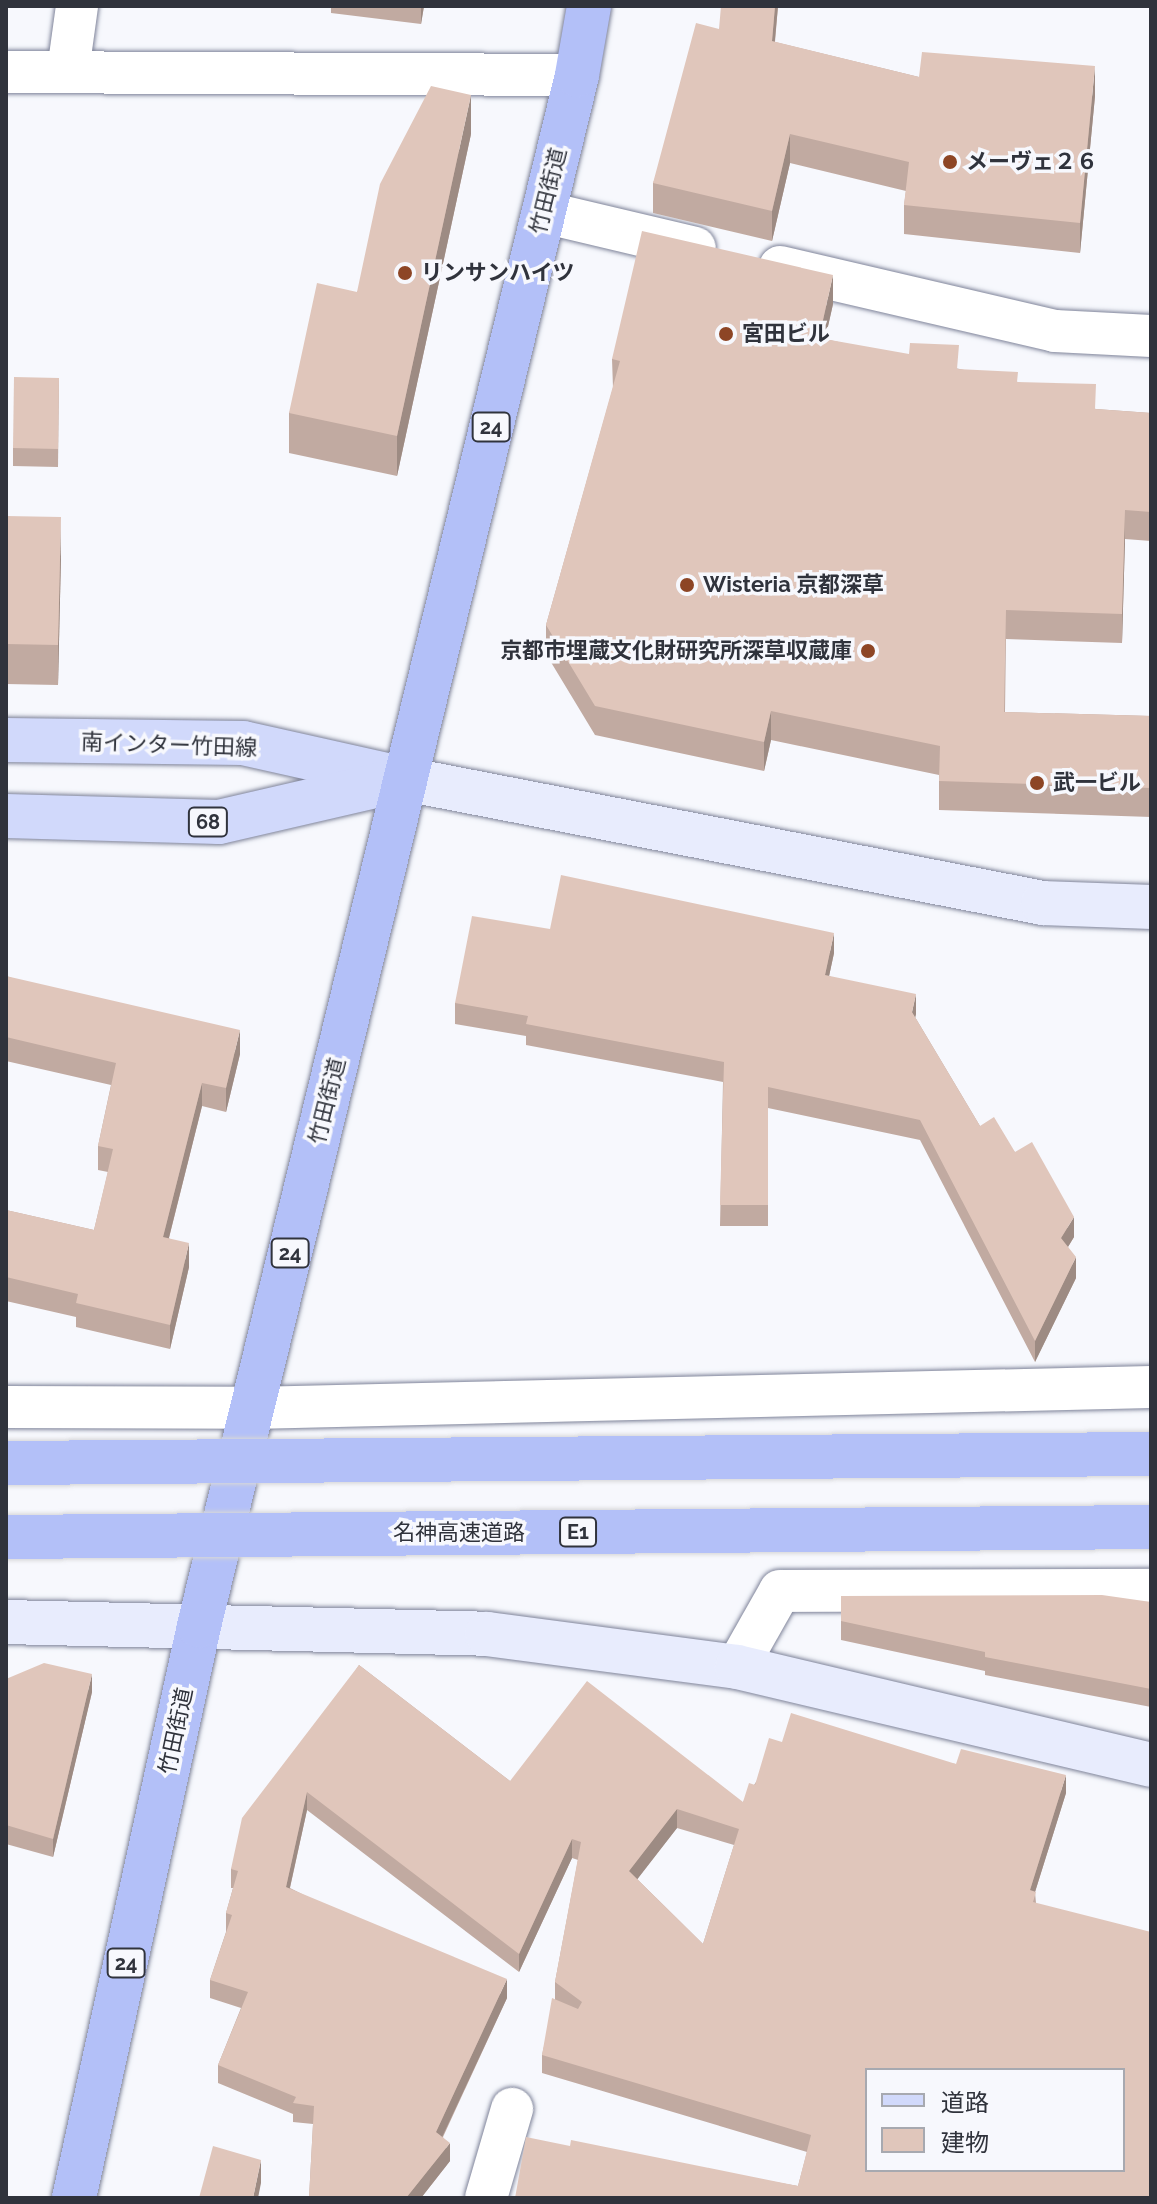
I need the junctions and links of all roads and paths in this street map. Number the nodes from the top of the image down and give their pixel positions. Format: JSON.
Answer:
{"nodes":[{"id":1,"x":77,"y":6,"type":"edge"},
{"id":2,"x":589,"y":6,"type":"edge"},
{"id":3,"x":68,"y":71,"type":"junction"},
{"id":4,"x":6,"y":72,"type":"edge"},
{"id":5,"x":577,"y":75,"type":"junction"},
{"id":6,"x":543,"y":212,"type":"junction"},
{"id":7,"x":1151,"y":336,"type":"edge"},
{"id":8,"x":6,"y":740,"type":"edge"},
{"id":9,"x":405,"y":779,"type":"junction"},
{"id":10,"x":6,"y":816,"type":"edge"},
{"id":11,"x":1151,"y":907,"type":"edge"},
{"id":12,"x":1151,"y":1387,"type":"edge"},
{"id":13,"x":6,"y":1407,"type":"edge"},
{"id":14,"x":252,"y":1408,"type":"junction"},
{"id":15,"x":1151,"y":1454,"type":"edge"},
{"id":16,"x":6,"y":1463,"type":"edge"},
{"id":17,"x":1151,"y":1527,"type":"edge"},
{"id":18,"x":6,"y":1537,"type":"edge"},
{"id":19,"x":1151,"y":1590,"type":"edge"},
{"id":20,"x":8,"y":1624,"type":"edge"},
{"id":21,"x":199,"y":1626,"type":"junction"},
{"id":22,"x":737,"y":1667,"type":"junction"},
{"id":23,"x":1151,"y":1765,"type":"edge"},
{"id":24,"x":512,"y":2109,"type":"dead end"},
{"id":25,"x":74,"y":2198,"type":"edge"},
{"id":26,"x":486,"y":2198,"type":"edge"}],
"edges":[{"from":1,"to":3,"type":"street"},
{"from":2,"to":5,"type":"highway","name":"竹田街道","number":"24"},
{"from":3,"to":4,"type":"street"},
{"from":3,"to":5,"type":"street"},
{"from":5,"to":6,"type":"highway","name":"竹田街道","number":"24"},
{"from":6,"to":7,"type":"street"},
{"from":6,"to":9,"type":"highway","name":"竹田街道","number":"24"},
{"from":8,"to":9,"type":"main road","name":"南インター竹田線"},
{"from":9,"to":10,"type":"main road","number":"68"},
{"from":9,"to":11,"type":"street"},
{"from":9,"to":14,"type":"highway","name":"竹田街道","number":"24"},
{"from":12,"to":14,"type":"street"},
{"from":13,"to":14,"type":"street"},
{"from":14,"to":21,"type":"highway","name":"竹田街道","number":"24"},
{"from":15,"to":16,"type":"highway","bridge":true},
{"from":17,"to":18,"type":"highway","name":"名神高速道路","number":"E1","bridge":true},
{"from":19,"to":22,"type":"street"},
{"from":20,"to":21,"type":"street"},
{"from":21,"to":22,"type":"street"},
{"from":21,"to":25,"type":"highway","name":"竹田街道","number":"24"},
{"from":22,"to":23,"type":"street"},
{"from":24,"to":26,"type":"street"}]}
